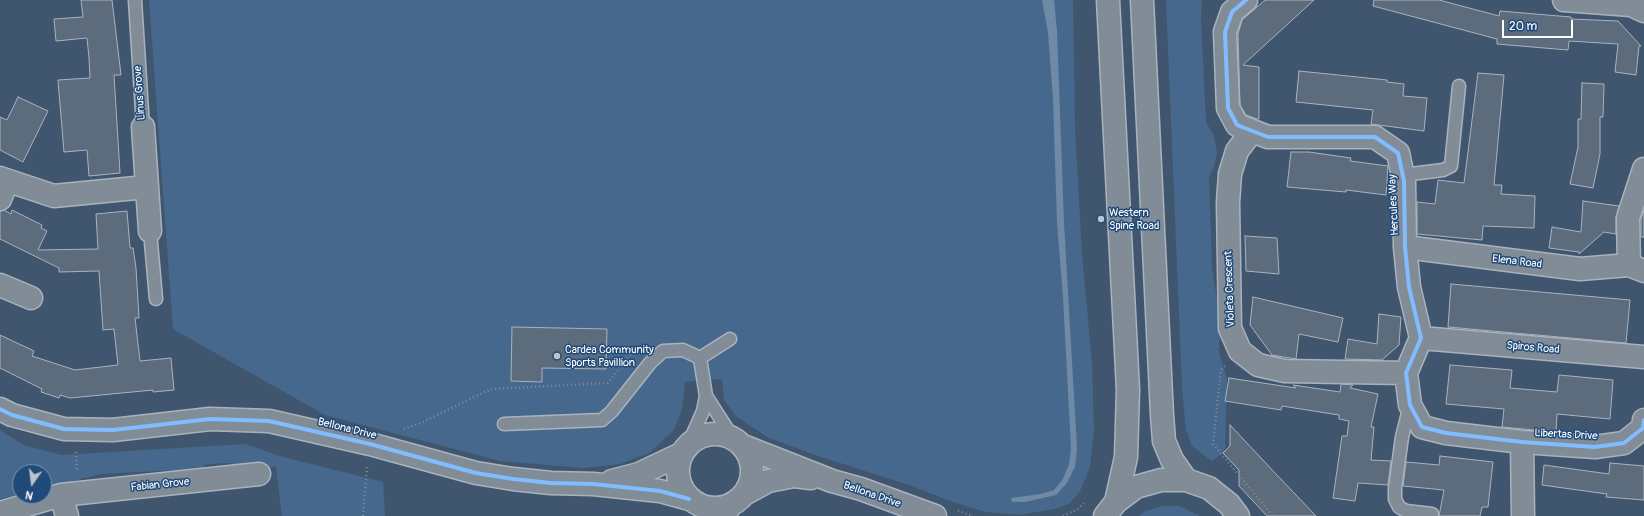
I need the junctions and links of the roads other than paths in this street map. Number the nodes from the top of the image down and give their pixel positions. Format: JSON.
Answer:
{"nodes":[{"id":1,"x":135,"y":0,"type":"edge"},
{"id":2,"x":1108,"y":0,"type":"edge"},
{"id":3,"x":1142,"y":0,"type":"edge"},
{"id":4,"x":1246,"y":0,"type":"edge"},
{"id":5,"x":1564,"y":0,"type":"edge"},
{"id":6,"x":1644,"y":11,"type":"edge"},
{"id":7,"x":1459,"y":86,"type":"dead end"},
{"id":8,"x":143,"y":127,"type":"joint"},
{"id":9,"x":1252,"y":131,"type":"junction"},
{"id":10,"x":1644,"y":169,"type":"edge"},
{"id":11,"x":1403,"y":175,"type":"junction"},
{"id":12,"x":2,"y":186,"type":"edge"},
{"id":13,"x":146,"y":187,"type":"junction"},
{"id":14,"x":150,"y":231,"type":"joint"},
{"id":15,"x":1405,"y":247,"type":"junction"},
{"id":16,"x":1636,"y":268,"type":"edge"},
{"id":17,"x":0,"y":285,"type":"edge"},
{"id":18,"x":31,"y":298,"type":"dead end"},
{"id":19,"x":156,"y":299,"type":"dead end"},
{"id":20,"x":1421,"y":338,"type":"junction"},
{"id":21,"x":730,"y":339,"type":"dead end"},
{"id":22,"x":1644,"y":357,"type":"edge"},
{"id":23,"x":700,"y":358,"type":"junction"},
{"id":24,"x":1406,"y":373,"type":"junction"},
{"id":25,"x":706,"y":396,"type":"junction"},
{"id":26,"x":1410,"y":405,"type":"junction"},
{"id":27,"x":0,"y":409,"type":"edge"},
{"id":28,"x":504,"y":424,"type":"dead end"},
{"id":29,"x":1644,"y":425,"type":"edge"},
{"id":30,"x":738,"y":442,"type":"junction"},
{"id":31,"x":1522,"y":442,"type":"junction"},
{"id":32,"x":685,"y":450,"type":"junction"},
{"id":33,"x":259,"y":474,"type":"dead end"},
{"id":34,"x":1186,"y":480,"type":"junction"},
{"id":35,"x":832,"y":481,"type":"junction"},
{"id":36,"x":594,"y":484,"type":"junction"},
{"id":37,"x":61,"y":496,"type":"junction"},
{"id":38,"x":738,"y":503,"type":"edge"},
{"id":39,"x":698,"y":507,"type":"edge"},
{"id":40,"x":1107,"y":512,"type":"edge"},
{"id":41,"x":0,"y":513,"type":"edge"},
{"id":42,"x":1432,"y":514,"type":"dead end"},
{"id":43,"x":67,"y":516,"type":"edge"},
{"id":44,"x":935,"y":516,"type":"edge"},
{"id":45,"x":1238,"y":516,"type":"edge"},
{"id":46,"x":1523,"y":516,"type":"edge"}],
"edges":[{"from":1,"to":8,"type":"lane","name":"Linus Grove"},
{"from":2,"to":40,"type":"street"},
{"from":3,"to":34,"type":"street"},
{"from":4,"to":9,"type":"street","name":"Hercules Way"},
{"from":5,"to":6,"type":"street"},
{"from":7,"to":11,"type":"lane"},
{"from":8,"to":13,"type":"street","name":"Linus Grove"},
{"from":9,"to":11,"type":"street","name":"Hercules Way"},
{"from":9,"to":24,"type":"street","name":"Violeta Crescent"},
{"from":10,"to":16,"type":"street"},
{"from":11,"to":15,"type":"street","name":"Hercules Way"},
{"from":12,"to":13,"type":"street"},
{"from":13,"to":14,"type":"street","name":"Linus Grove"},
{"from":14,"to":19,"type":"lane","name":"Linus Grove"},
{"from":15,"to":16,"type":"street","name":"Elena Road"},
{"from":15,"to":20,"type":"street","name":"Hercules Way"},
{"from":17,"to":18,"type":"street"},
{"from":20,"to":22,"type":"street","name":"Spiros Road"},
{"from":20,"to":24,"type":"street"},
{"from":21,"to":23,"type":"lane"},
{"from":23,"to":25,"type":"lane"},
{"from":23,"to":28,"type":"lane"},
{"from":24,"to":26,"type":"street"},
{"from":25,"to":30,"type":"lane"},
{"from":25,"to":32,"type":"lane"},
{"from":26,"to":31,"type":"street"},
{"from":26,"to":42,"type":"lane"},
{"from":27,"to":36,"type":"street","name":"Bellona Drive"},
{"from":29,"to":31,"type":"street","name":"Libertas Drive"},
{"from":30,"to":32,"type":"street","name":"Bellona Drive"},
{"from":30,"to":35,"type":"street","name":"Bellona Drive"},
{"from":30,"to":38,"type":"street"},
{"from":31,"to":46,"type":"street"},
{"from":32,"to":36,"type":"street","name":"Bellona Drive"},
{"from":32,"to":39,"type":"street"},
{"from":33,"to":37,"type":"street","name":"Fabian Grove"},
{"from":34,"to":40,"type":"street"},
{"from":34,"to":45,"type":"street"},
{"from":35,"to":38,"type":"street","name":"Bellona Drive"},
{"from":35,"to":44,"type":"street","name":"Bellona Drive"},
{"from":36,"to":39,"type":"street","name":"Bellona Drive"},
{"from":37,"to":41,"type":"street","name":"Fabian Grove"},
{"from":37,"to":43,"type":"street"},
{"from":38,"to":39,"type":"street","name":"Bellona Drive"}]}
